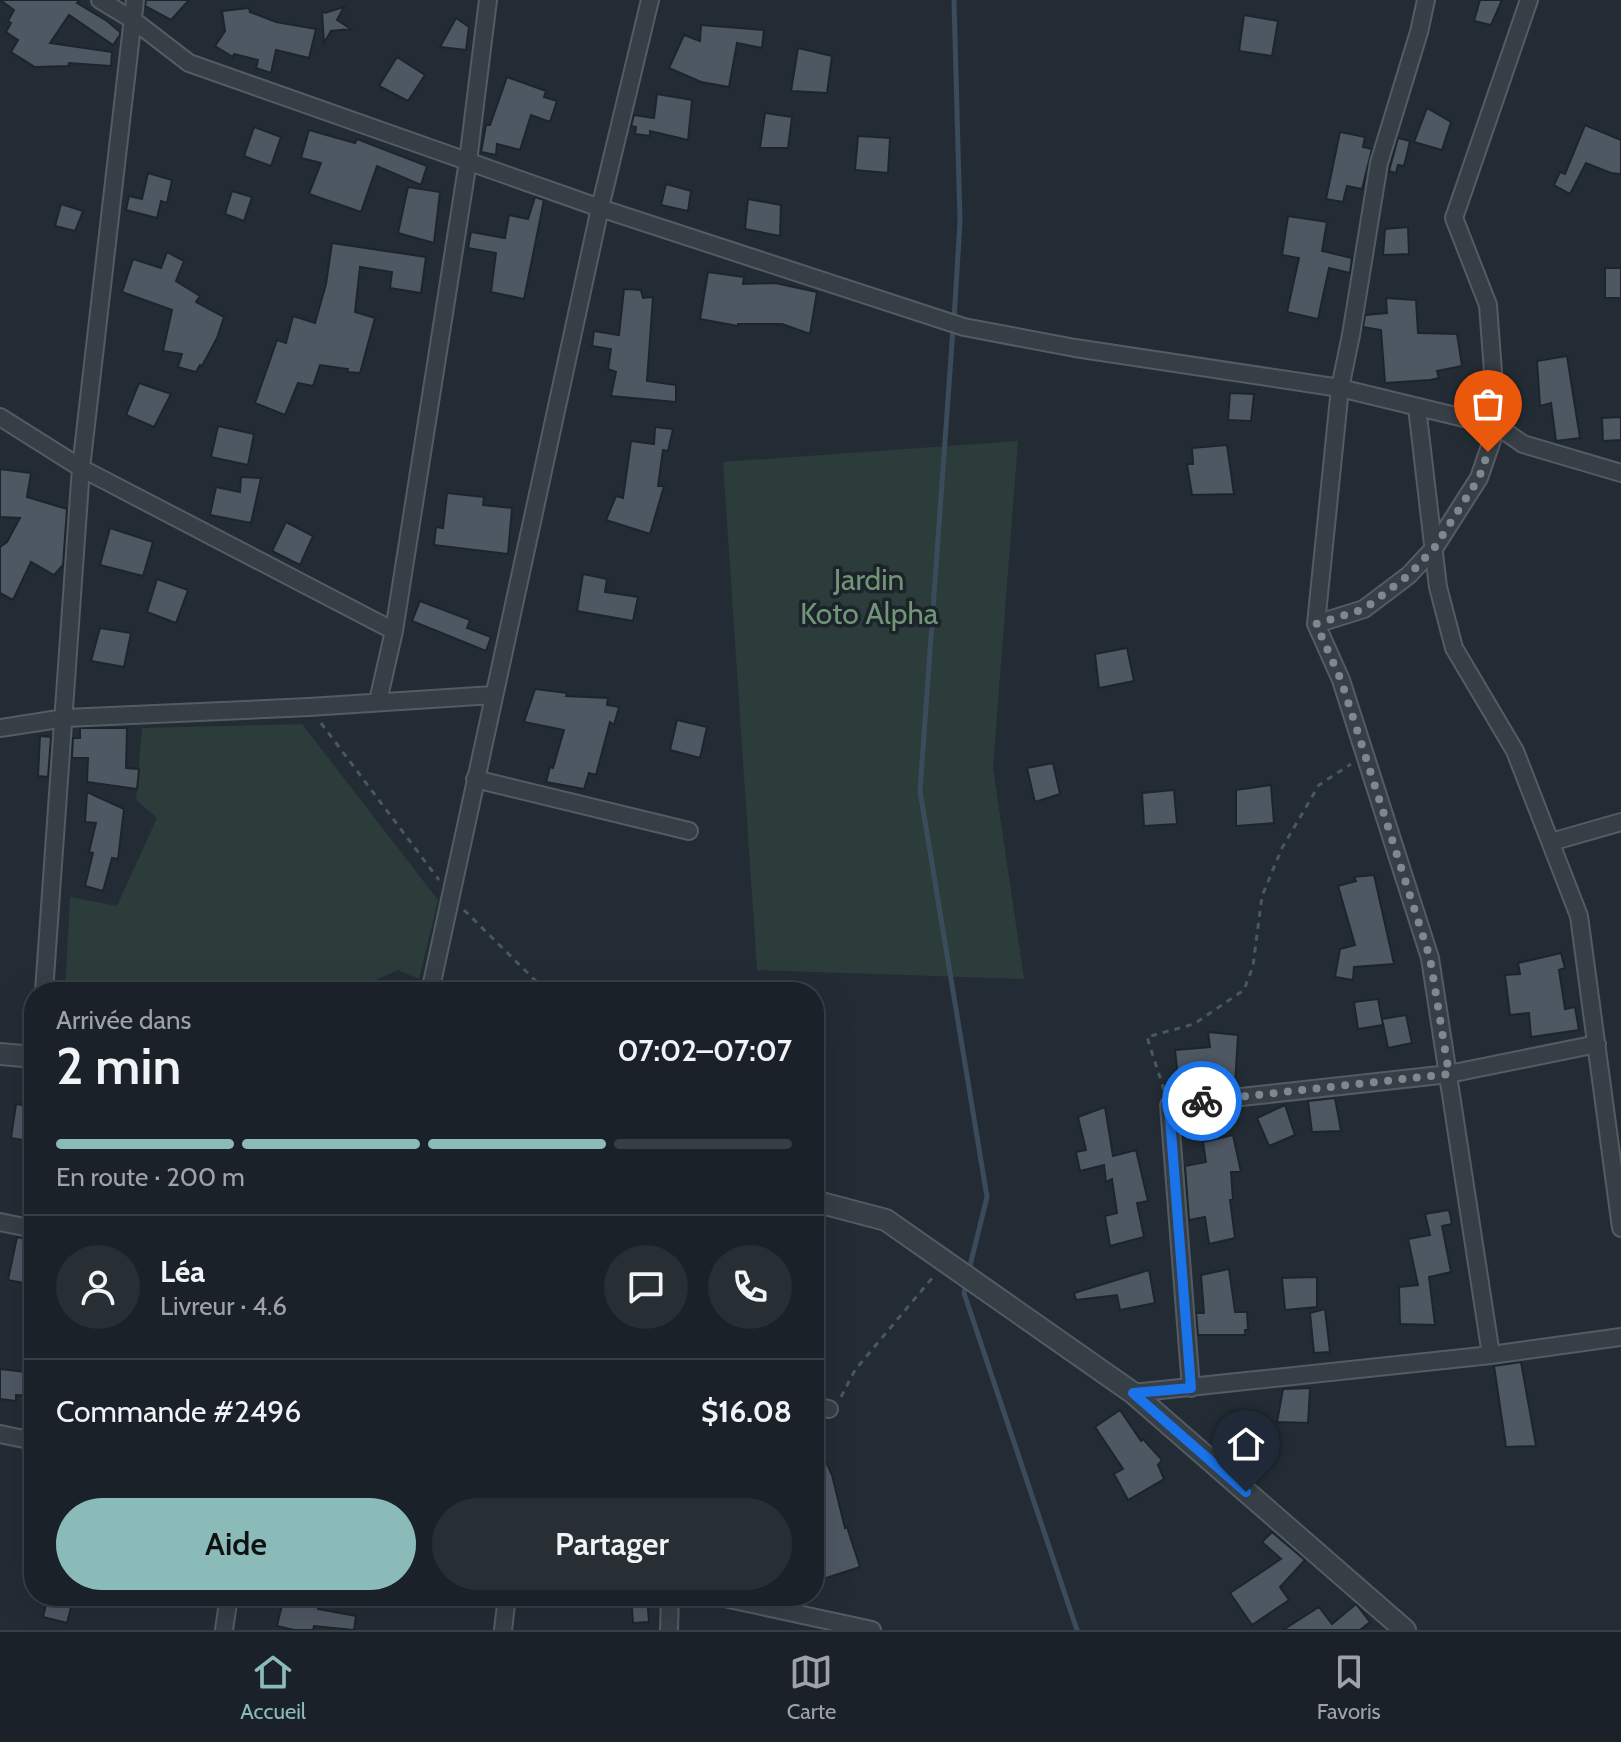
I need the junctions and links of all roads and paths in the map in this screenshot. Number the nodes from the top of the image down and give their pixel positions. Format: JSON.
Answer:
{"nodes":[{"id":1,"x":100,"y":0,"type":"edge"},
{"id":2,"x":135,"y":0,"type":"edge"},
{"id":3,"x":488,"y":0,"type":"edge"},
{"id":4,"x":650,"y":0,"type":"edge"},
{"id":5,"x":1426,"y":0,"type":"edge"},
{"id":6,"x":1529,"y":0,"type":"edge"},
{"id":7,"x":133,"y":20,"type":"junction"},
{"id":8,"x":468,"y":161,"type":"junction"},
{"id":9,"x":600,"y":208,"type":"junction"},
{"id":10,"x":1340,"y":388,"type":"junction"},
{"id":11,"x":1417,"y":407,"type":"junction"},
{"id":12,"x":0,"y":417,"type":"edge"},
{"id":13,"x":1497,"y":426,"type":"junction"},
{"id":14,"x":81,"y":468,"type":"junction"},
{"id":15,"x":1621,"y":473,"type":"edge"},
{"id":16,"x":1435,"y":547,"type":"junction"},
{"id":17,"x":1316,"y":624,"type":"junction"},
{"id":18,"x":394,"y":631,"type":"junction"},
{"id":19,"x":493,"y":695,"type":"junction"},
{"id":20,"x":378,"y":701,"type":"junction"},
{"id":21,"x":309,"y":707,"type":"junction"},
{"id":22,"x":65,"y":718,"type":"junction"},
{"id":23,"x":0,"y":728,"type":"edge"},
{"id":24,"x":1365,"y":756,"type":"junction"},
{"id":25,"x":475,"y":779,"type":"junction"},
{"id":26,"x":1621,"y":822,"type":"edge"},
{"id":27,"x":689,"y":831,"type":"dead end"},
{"id":28,"x":1551,"y":842,"type":"junction"},
{"id":29,"x":450,"y":896,"type":"junction"},
{"id":30,"x":45,"y":982,"type":"edge"},
{"id":31,"x":432,"y":982,"type":"edge"},
{"id":32,"x":537,"y":982,"type":"edge"},
{"id":33,"x":1597,"y":1044,"type":"junction"},
{"id":34,"x":0,"y":1054,"type":"edge"},
{"id":35,"x":24,"y":1056,"type":"edge"},
{"id":36,"x":1449,"y":1074,"type":"junction"},
{"id":37,"x":1169,"y":1105,"type":"junction"},
{"id":38,"x":824,"y":1204,"type":"edge"},
{"id":39,"x":0,"y":1222,"type":"edge"},
{"id":40,"x":24,"y":1227,"type":"edge"},
{"id":41,"x":1621,"y":1228,"type":"edge"},
{"id":42,"x":946,"y":1262,"type":"junction"},
{"id":43,"x":1621,"y":1337,"type":"edge"},
{"id":44,"x":1491,"y":1355,"type":"junction"},
{"id":45,"x":1191,"y":1388,"type":"junction"},
{"id":46,"x":1133,"y":1393,"type":"junction"},
{"id":47,"x":824,"y":1406,"type":"edge"},
{"id":48,"x":0,"y":1434,"type":"edge"},
{"id":49,"x":24,"y":1439,"type":"edge"},
{"id":50,"x":228,"y":1606,"type":"edge"},
{"id":51,"x":506,"y":1606,"type":"edge"},
{"id":52,"x":670,"y":1606,"type":"edge"},
{"id":53,"x":761,"y":1606,"type":"edge"},
{"id":54,"x":224,"y":1630,"type":"edge"},
{"id":55,"x":503,"y":1630,"type":"edge"},
{"id":56,"x":669,"y":1630,"type":"edge"},
{"id":57,"x":872,"y":1630,"type":"edge"},
{"id":58,"x":1405,"y":1630,"type":"edge"}],
"edges":[{"from":1,"to":7,"type":"street"},
{"from":2,"to":7,"type":"street"},
{"from":3,"to":8,"type":"street"},
{"from":4,"to":9,"type":"street"},
{"from":5,"to":10,"type":"street"},
{"from":6,"to":13,"type":"street"},
{"from":7,"to":8,"type":"street"},
{"from":7,"to":14,"type":"street"},
{"from":8,"to":9,"type":"street"},
{"from":8,"to":18,"type":"street"},
{"from":9,"to":10,"type":"street"},
{"from":9,"to":19,"type":"street"},
{"from":10,"to":11,"type":"street"},
{"from":10,"to":17,"type":"street"},
{"from":11,"to":13,"type":"street"},
{"from":11,"to":16,"type":"street"},
{"from":12,"to":14,"type":"street"},
{"from":13,"to":15,"type":"street"},
{"from":13,"to":16,"type":"street"},
{"from":14,"to":18,"type":"street"},
{"from":14,"to":22,"type":"street"},
{"from":16,"to":17,"type":"street"},
{"from":16,"to":28,"type":"street"},
{"from":17,"to":24,"type":"street"},
{"from":18,"to":20,"type":"street"},
{"from":19,"to":20,"type":"street"},
{"from":19,"to":25,"type":"street"},
{"from":20,"to":21,"type":"street"},
{"from":21,"to":22,"type":"street"},
{"from":21,"to":29,"type":"path"},
{"from":22,"to":23,"type":"street"},
{"from":22,"to":30,"type":"street"},
{"from":24,"to":36,"type":"street"},
{"from":24,"to":37,"type":"path"},
{"from":25,"to":27,"type":"street"},
{"from":25,"to":29,"type":"street"},
{"from":26,"to":28,"type":"street"},
{"from":28,"to":33,"type":"street"},
{"from":29,"to":31,"type":"street"},
{"from":29,"to":32,"type":"path"},
{"from":33,"to":36,"type":"street"},
{"from":33,"to":41,"type":"street"},
{"from":34,"to":35,"type":"street"},
{"from":36,"to":37,"type":"street"},
{"from":36,"to":44,"type":"street"},
{"from":37,"to":45,"type":"street"},
{"from":38,"to":42,"type":"street"},
{"from":39,"to":40,"type":"street"},
{"from":42,"to":46,"type":"street"},
{"from":42,"to":47,"type":"path"},
{"from":43,"to":44,"type":"street"},
{"from":44,"to":45,"type":"street"},
{"from":45,"to":46,"type":"street"},
{"from":46,"to":58,"type":"street"},
{"from":48,"to":49,"type":"street"},
{"from":50,"to":54,"type":"street"},
{"from":51,"to":55,"type":"street"},
{"from":52,"to":56,"type":"street"},
{"from":53,"to":57,"type":"street"}]}
